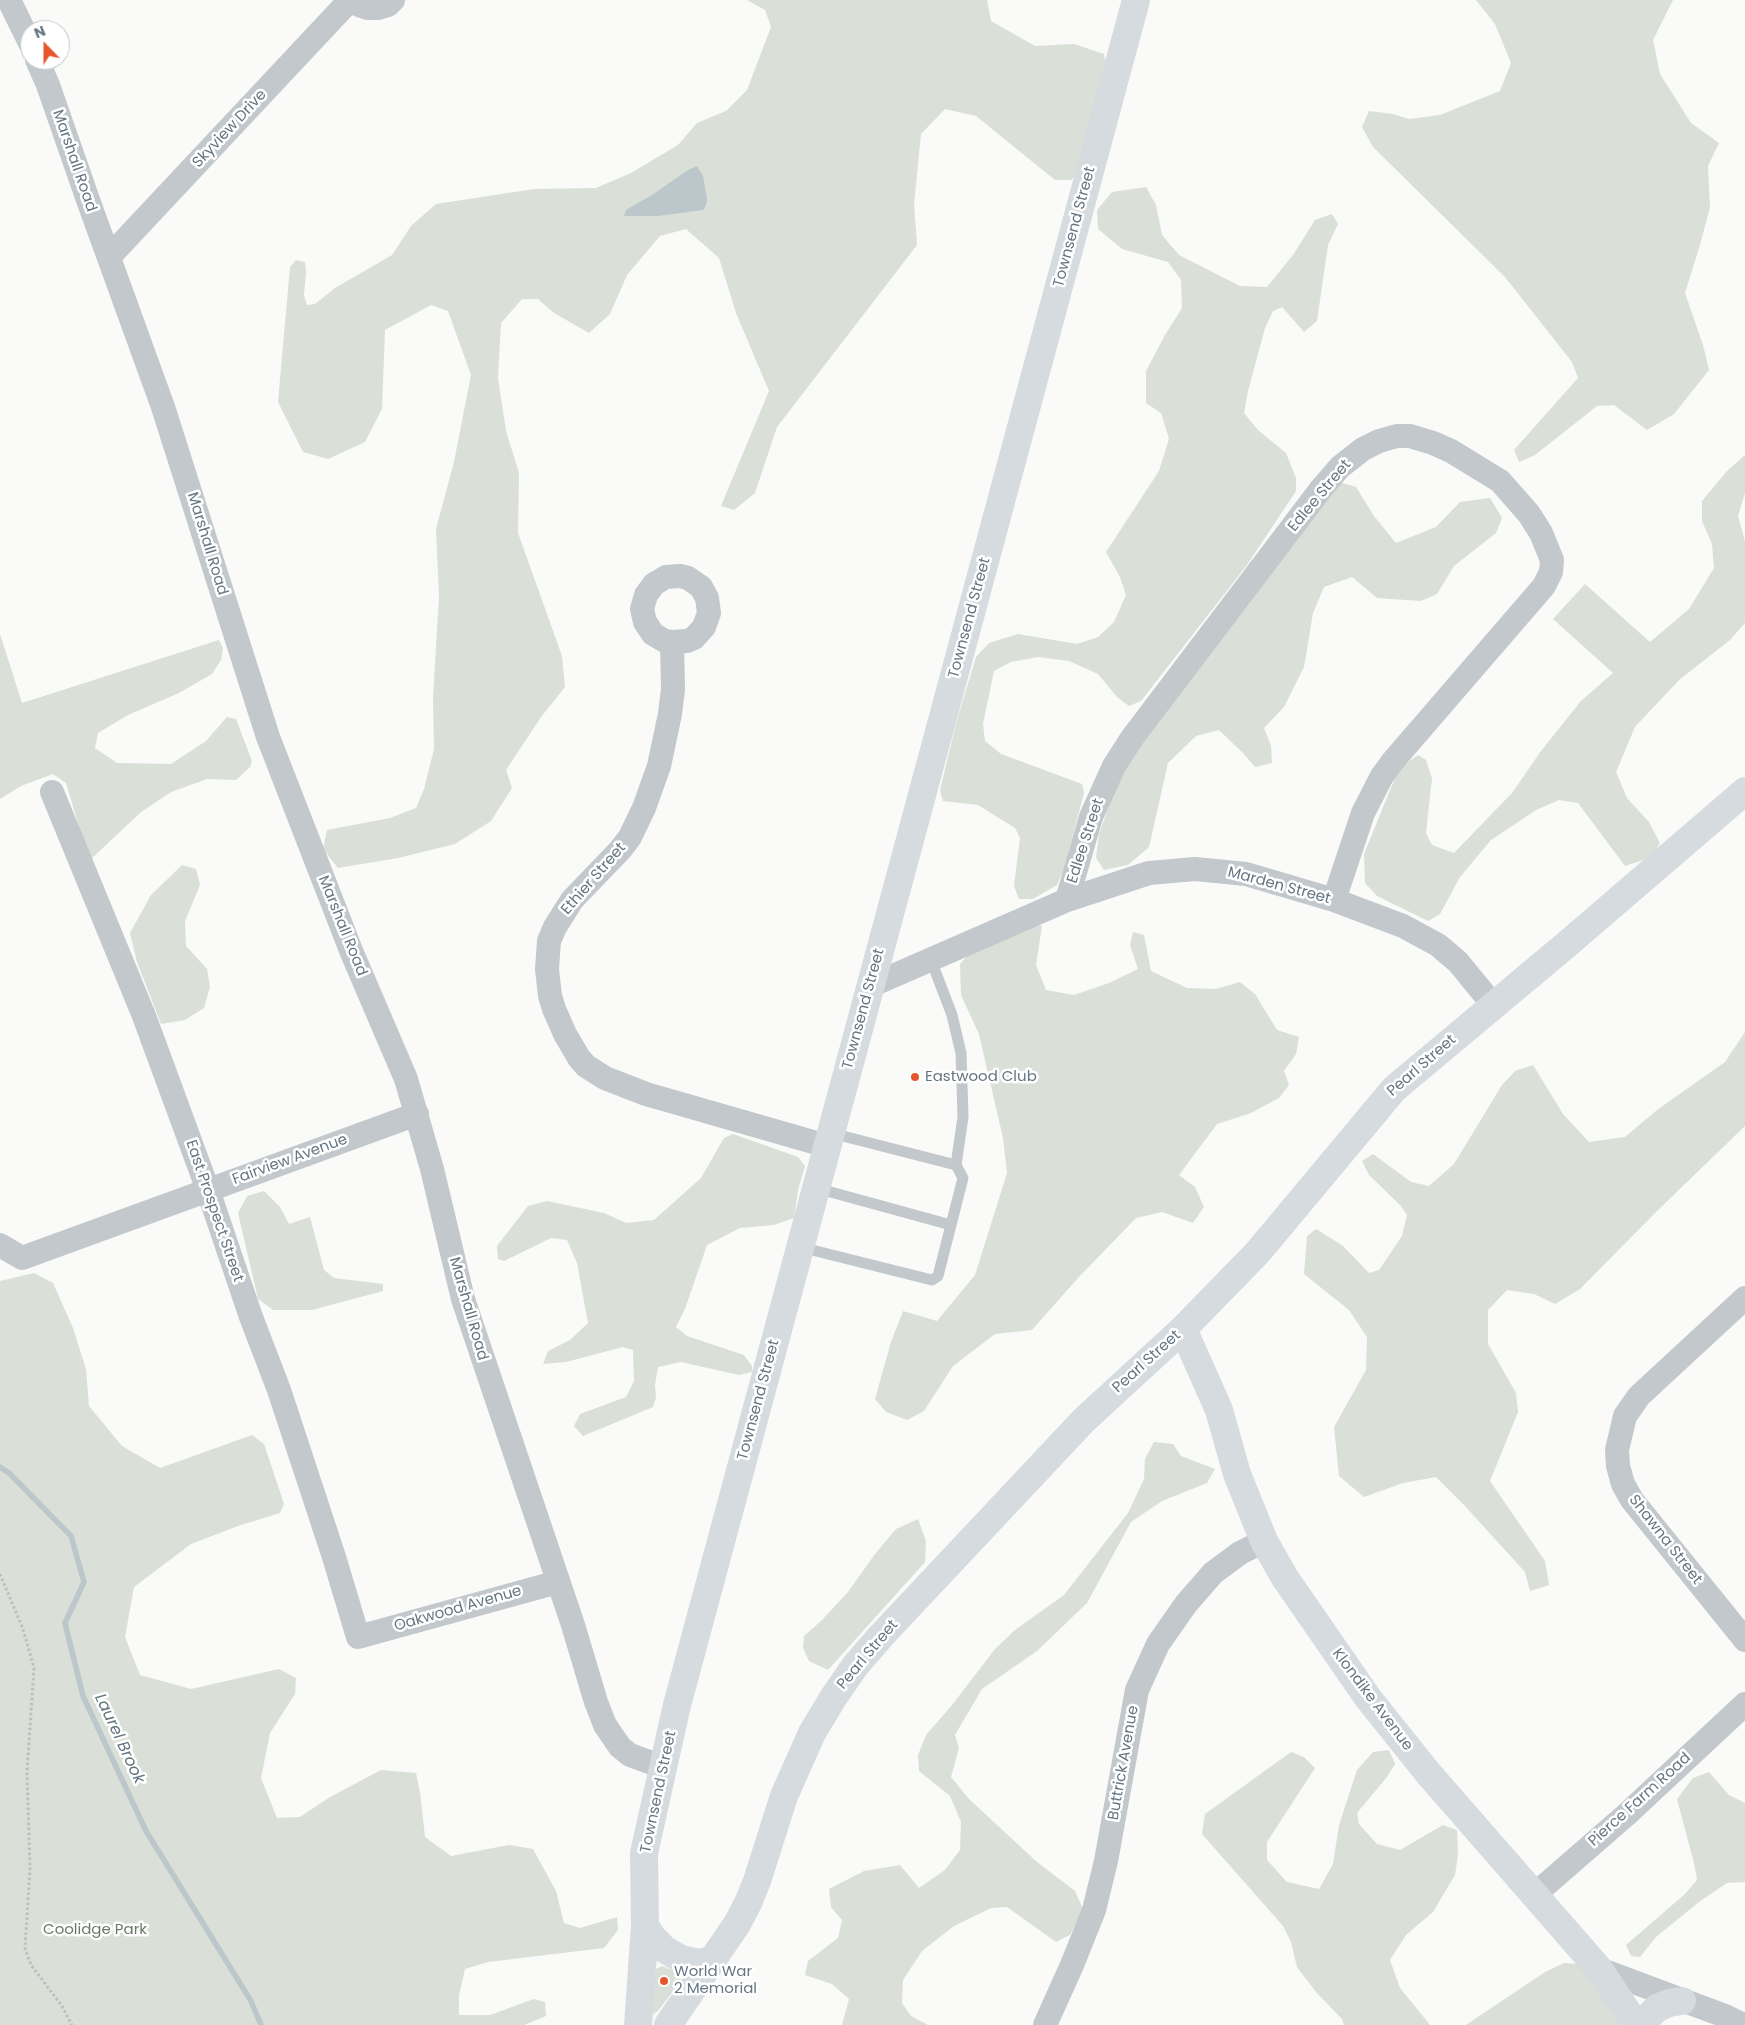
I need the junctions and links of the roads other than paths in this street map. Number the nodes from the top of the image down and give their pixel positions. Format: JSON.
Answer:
{"nodes":[{"id":1,"x":9,"y":0,"type":"edge"},
{"id":2,"x":351,"y":0,"type":"edge"},
{"id":3,"x":393,"y":0,"type":"edge"},
{"id":4,"x":1136,"y":0,"type":"edge"},
{"id":5,"x":20,"y":23,"type":"edge"},
{"id":6,"x":42,"y":70,"type":"edge"},
{"id":7,"x":109,"y":257,"type":"junction"},
{"id":8,"x":672,"y":642,"type":"dead end"},
{"id":9,"x":1745,"y":791,"type":"edge"},
{"id":10,"x":52,"y":792,"type":"dead end"},
{"id":11,"x":1067,"y":900,"type":"junction"},
{"id":12,"x":1334,"y":900,"type":"junction"},
{"id":13,"x":931,"y":960,"type":"junction"},
{"id":14,"x":870,"y":986,"type":"junction"},
{"id":15,"x":1494,"y":1006,"type":"junction"},
{"id":16,"x":417,"y":1114,"type":"junction"},
{"id":17,"x":829,"y":1139,"type":"junction"},
{"id":18,"x":956,"y":1165,"type":"junction"},
{"id":19,"x":816,"y":1188,"type":"junction"},
{"id":20,"x":208,"y":1190,"type":"junction"},
{"id":21,"x":951,"y":1225,"type":"junction"},
{"id":22,"x":0,"y":1245,"type":"edge"},
{"id":23,"x":800,"y":1247,"type":"junction"},
{"id":24,"x":1745,"y":1298,"type":"edge"},
{"id":25,"x":1183,"y":1329,"type":"junction"},
{"id":26,"x":1264,"y":1541,"type":"junction"},
{"id":27,"x":558,"y":1582,"type":"junction"},
{"id":28,"x":358,"y":1637,"type":"joint"},
{"id":29,"x":1745,"y":1640,"type":"edge"},
{"id":30,"x":1745,"y":1704,"type":"edge"},
{"id":31,"x":663,"y":1767,"type":"junction"},
{"id":32,"x":1534,"y":1894,"type":"junction"},
{"id":33,"x":645,"y":1926,"type":"junction"},
{"id":34,"x":714,"y":1959,"type":"junction"},
{"id":35,"x":1599,"y":1969,"type":"junction"},
{"id":36,"x":1682,"y":2001,"type":"junction"},
{"id":37,"x":638,"y":2025,"type":"edge"},
{"id":38,"x":668,"y":2025,"type":"edge"},
{"id":39,"x":1045,"y":2025,"type":"edge"},
{"id":40,"x":1636,"y":2025,"type":"edge"},
{"id":41,"x":1640,"y":2025,"type":"edge"},
{"id":42,"x":1742,"y":2025,"type":"edge"}],
"edges":[{"from":1,"to":5,"type":"street"},
{"from":2,"to":3,"type":"street","name":"Skyview Drive"},
{"from":2,"to":7,"type":"street","name":"Skyview Drive"},
{"from":4,"to":14,"type":"street","name":"Townsend Street"},
{"from":6,"to":7,"type":"street","name":"Marshall Road"},
{"from":7,"to":16,"type":"street","name":"Marshall Road"},
{"from":8,"to":17,"type":"street","name":"Ethier Street"},
{"from":9,"to":15,"type":"street","name":"Pearl Street"},
{"from":10,"to":20,"type":"street","name":"East Prospect Street"},
{"from":11,"to":12,"type":"street","name":"Marden Street"},
{"from":11,"to":12,"type":"street","name":"Edlee Street"},
{"from":11,"to":13,"type":"street","name":"Marden Street"},
{"from":12,"to":15,"type":"street","name":"Marden Street"},
{"from":13,"to":14,"type":"street","name":"Marden Street"},
{"from":13,"to":18,"type":"lane"},
{"from":14,"to":17,"type":"street","name":"Townsend Street"},
{"from":15,"to":25,"type":"street","name":"Pearl Street"},
{"from":16,"to":20,"type":"street","name":"Fairview Avenue"},
{"from":16,"to":27,"type":"street","name":"Marshall Road"},
{"from":17,"to":18,"type":"lane"},
{"from":17,"to":19,"type":"street","name":"Townsend Street"},
{"from":18,"to":21,"type":"lane"},
{"from":19,"to":21,"type":"lane"},
{"from":19,"to":23,"type":"street","name":"Townsend Street"},
{"from":20,"to":22,"type":"street","name":"Fairview Avenue"},
{"from":20,"to":28,"type":"street","name":"East Prospect Street"},
{"from":21,"to":23,"type":"lane"},
{"from":23,"to":31,"type":"street","name":"Townsend Street"},
{"from":24,"to":29,"type":"street","name":"Shawna Street"},
{"from":25,"to":26,"type":"street","name":"Klondike Avenue"},
{"from":25,"to":34,"type":"street","name":"Pearl Street"},
{"from":26,"to":32,"type":"street","name":"Klondike Avenue"},
{"from":26,"to":39,"type":"street","name":"Buttrick Avenue"},
{"from":27,"to":28,"type":"street","name":"Oakwood Avenue"},
{"from":27,"to":31,"type":"street","name":"Marshall Road"},
{"from":30,"to":32,"type":"street","name":"Pierce Farm Road"},
{"from":31,"to":33,"type":"street","name":"Townsend Street"},
{"from":32,"to":35,"type":"street","name":"Klondike Avenue"},
{"from":33,"to":34,"type":"street"},
{"from":33,"to":37,"type":"street","name":"Townsend Street"},
{"from":34,"to":38,"type":"street","name":"Pearl Street"},
{"from":35,"to":36,"type":"street"},
{"from":35,"to":40,"type":"street","name":"Klondike Avenue"},
{"from":36,"to":41,"type":"street"},
{"from":36,"to":42,"type":"street"}]}
